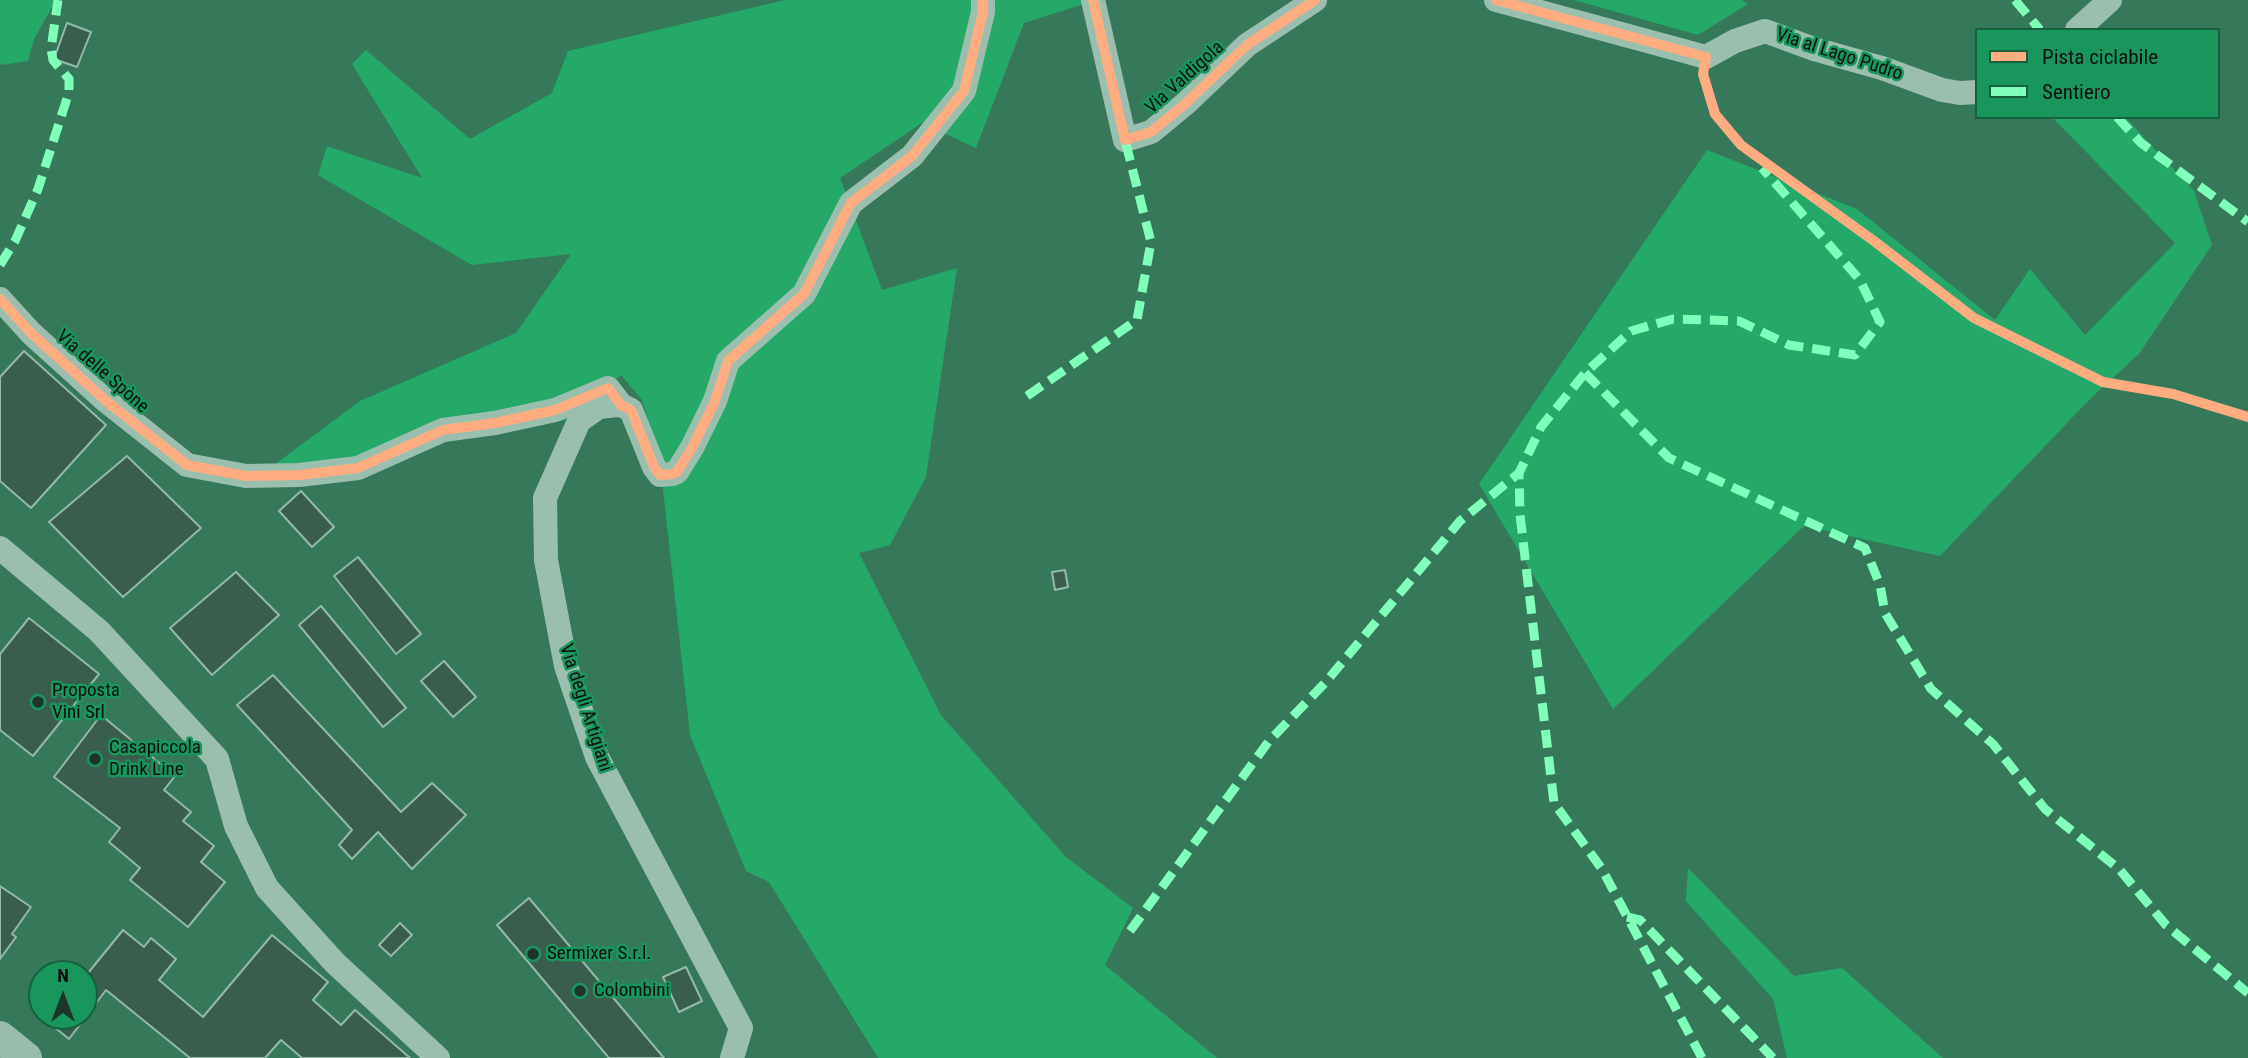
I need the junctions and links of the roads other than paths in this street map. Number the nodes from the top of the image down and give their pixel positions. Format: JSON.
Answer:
{"nodes":[{"id":1,"x":983,"y":0,"type":"edge"},
{"id":2,"x":1093,"y":0,"type":"edge"},
{"id":3,"x":1315,"y":0,"type":"edge"},
{"id":4,"x":1496,"y":0,"type":"edge"},
{"id":5,"x":2110,"y":0,"type":"edge"},
{"id":6,"x":2079,"y":28,"type":"edge"},
{"id":7,"x":1975,"y":92,"type":"edge"},
{"id":8,"x":0,"y":299,"type":"edge"},
{"id":9,"x":621,"y":405,"type":"junction"},
{"id":10,"x":0,"y":548,"type":"edge"},
{"id":11,"x":0,"y":1037,"type":"edge"},
{"id":12,"x":26,"y":1058,"type":"edge"},
{"id":13,"x":438,"y":1058,"type":"edge"},
{"id":14,"x":732,"y":1058,"type":"edge"}],
"edges":[{"from":1,"to":9,"type":"street"},
{"from":2,"to":3,"type":"street","name":"Via Valdigola"},
{"from":4,"to":7,"type":"street","name":"Via al Lago Pudro"},
{"from":5,"to":6,"type":"street"},
{"from":8,"to":9,"type":"street","name":"Via delle Spòne"},
{"from":9,"to":14,"type":"street","name":"Via degli Artigiani"},
{"from":10,"to":13,"type":"street"},
{"from":11,"to":12,"type":"main road"}]}
